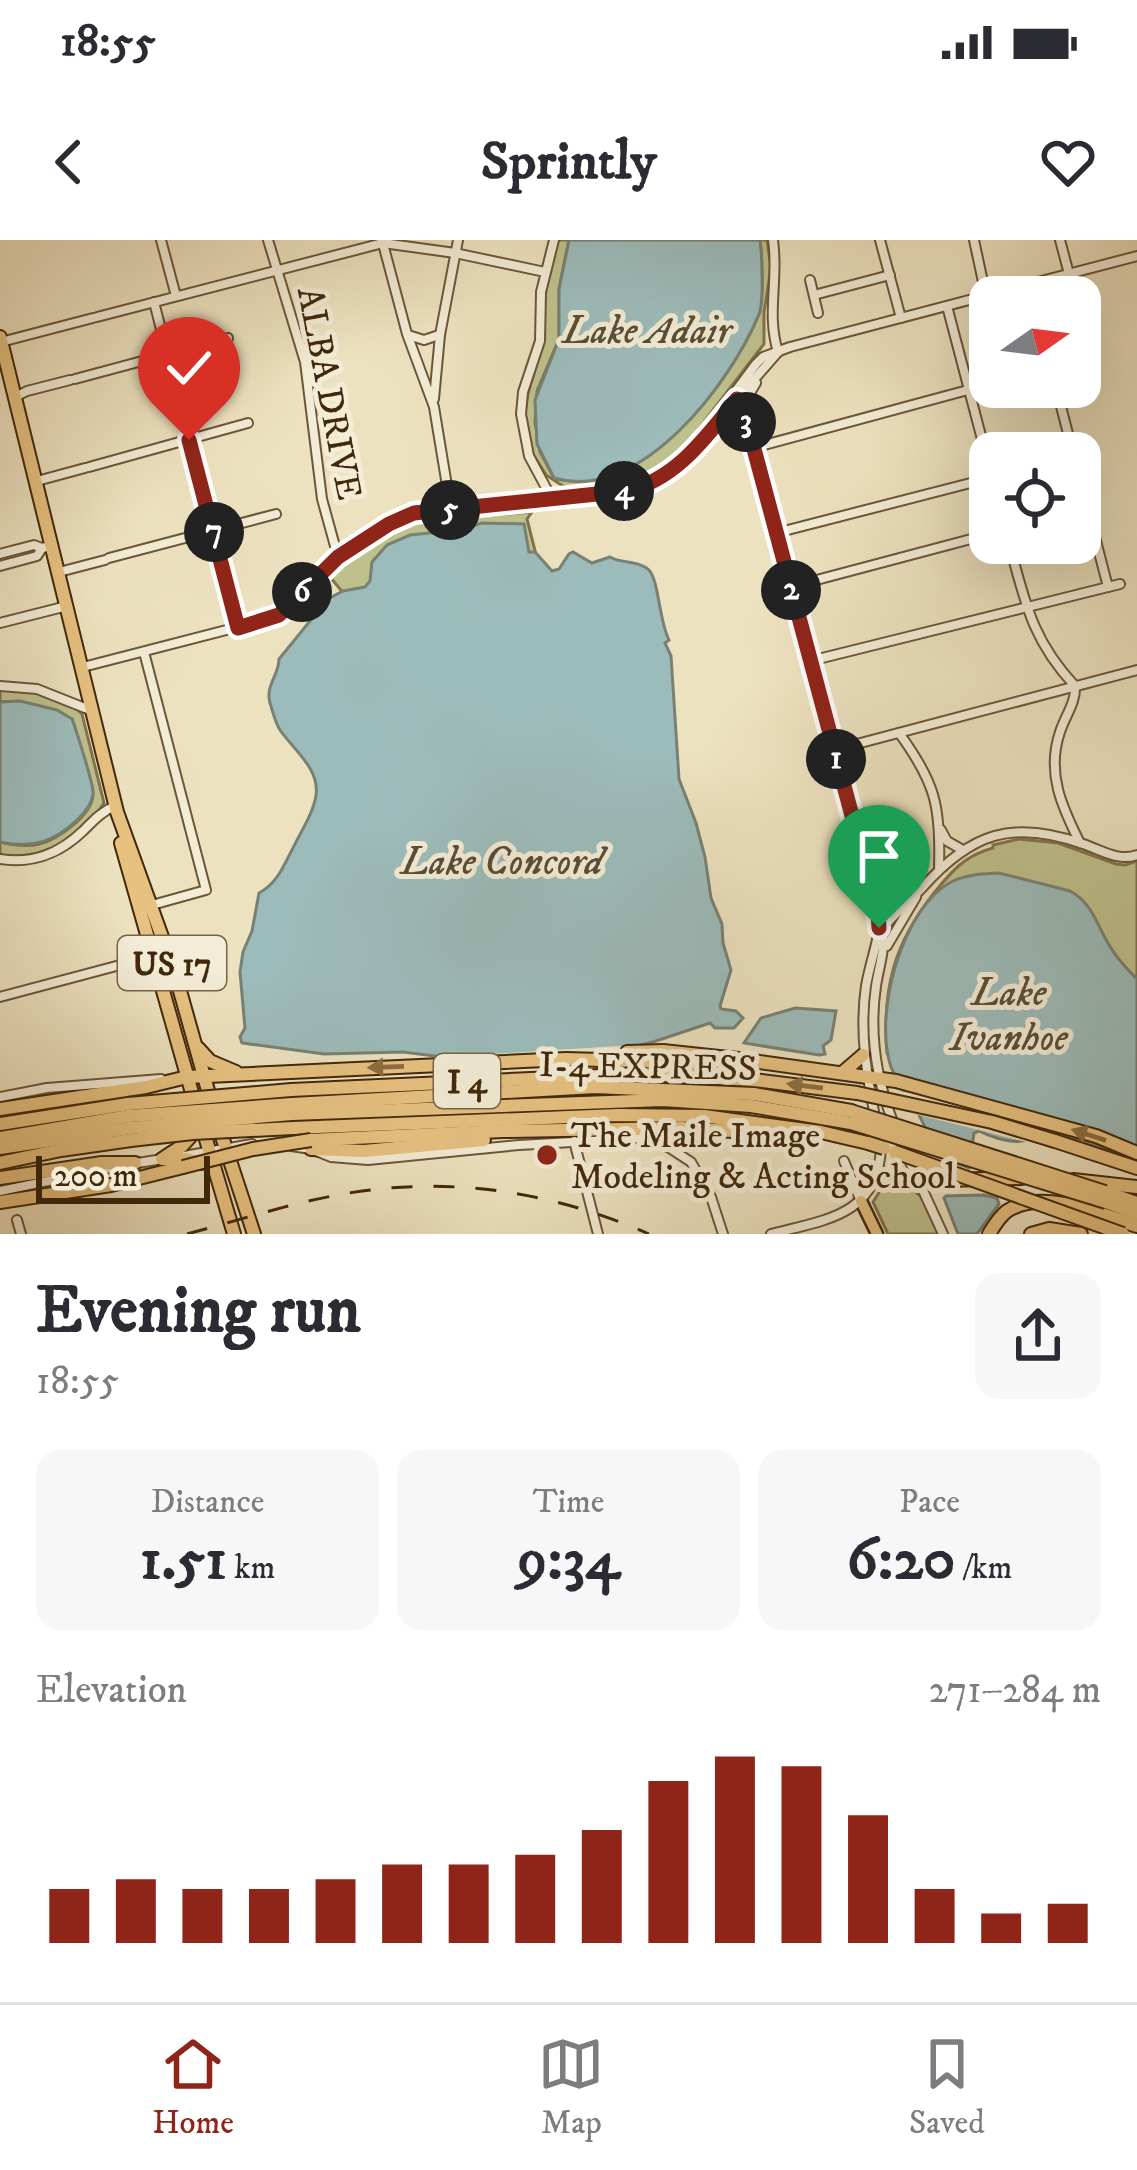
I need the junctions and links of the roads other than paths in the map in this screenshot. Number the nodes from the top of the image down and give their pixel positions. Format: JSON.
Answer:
{"nodes":[{"id":1,"x":161,"y":240,"type":"edge"},
{"id":2,"x":268,"y":240,"type":"edge"},
{"id":3,"x":458,"y":240,"type":"edge"},
{"id":4,"x":554,"y":240,"type":"edge"},
{"id":5,"x":773,"y":240,"type":"edge"},
{"id":6,"x":880,"y":240,"type":"edge"},
{"id":7,"x":974,"y":240,"type":"edge"},
{"id":8,"x":1060,"y":240,"type":"edge"},
{"id":9,"x":382,"y":242,"type":"edge"},
{"id":10,"x":455,"y":253,"type":"junction"},
{"id":11,"x":1137,"y":256,"type":"edge"},
{"id":12,"x":279,"y":270,"type":"junction"},
{"id":13,"x":545,"y":272,"type":"junction"},
{"id":14,"x":1070,"y":274,"type":"junction"},
{"id":15,"x":890,"y":275,"type":"junction"},
{"id":16,"x":982,"y":276,"type":"edge"},
{"id":17,"x":1062,"y":276,"type":"edge"},
{"id":18,"x":810,"y":280,"type":"dead end"},
{"id":19,"x":814,"y":295,"type":"junction"},
{"id":20,"x":176,"y":296,"type":"junction"},
{"id":21,"x":969,"y":300,"type":"edge"},
{"id":22,"x":154,"y":302,"type":"junction"},
{"id":23,"x":947,"y":306,"type":"junction"},
{"id":24,"x":818,"y":313,"type":"dead end"},
{"id":25,"x":901,"y":318,"type":"junction"},
{"id":26,"x":407,"y":334,"type":"junction"},
{"id":27,"x":440,"y":335,"type":"junction"},
{"id":28,"x":228,"y":338,"type":"dead end"},
{"id":29,"x":1,"y":340,"type":"edge"},
{"id":30,"x":778,"y":352,"type":"junction"},
{"id":31,"x":167,"y":354,"type":"junction"},
{"id":32,"x":761,"y":370,"type":"junction"},
{"id":33,"x":969,"y":390,"type":"joint"},
{"id":34,"x":734,"y":396,"type":"junction"},
{"id":35,"x":15,"y":397,"type":"junction"},
{"id":36,"x":434,"y":406,"type":"junction"},
{"id":37,"x":248,"y":423,"type":"dead end"},
{"id":38,"x":748,"y":427,"type":"junction"},
{"id":39,"x":189,"y":440,"type":"junction"},
{"id":40,"x":753,"y":448,"type":"junction"},
{"id":41,"x":969,"y":480,"type":"edge"},
{"id":42,"x":37,"y":481,"type":"junction"},
{"id":43,"x":551,"y":497,"type":"junction"},
{"id":44,"x":451,"y":510,"type":"junction"},
{"id":45,"x":276,"y":514,"type":"dead end"},
{"id":46,"x":213,"y":530,"type":"junction"},
{"id":47,"x":776,"y":533,"type":"junction"},
{"id":48,"x":969,"y":539,"type":"edge"},
{"id":49,"x":47,"y":547,"type":"junction"},
{"id":50,"x":0,"y":554,"type":"edge"},
{"id":51,"x":338,"y":557,"type":"junction"},
{"id":52,"x":1101,"y":560,"type":"edge"},
{"id":53,"x":1015,"y":564,"type":"edge"},
{"id":54,"x":0,"y":566,"type":"edge"},
{"id":55,"x":59,"y":572,"type":"junction"},
{"id":56,"x":1120,"y":584,"type":"dead end"},
{"id":57,"x":790,"y":586,"type":"junction"},
{"id":58,"x":1108,"y":587,"type":"junction"},
{"id":59,"x":67,"y":606,"type":"junction"},
{"id":60,"x":1027,"y":609,"type":"junction"},
{"id":61,"x":0,"y":623,"type":"edge"},
{"id":62,"x":238,"y":628,"type":"junction"},
{"id":63,"x":144,"y":652,"type":"junction"},
{"id":64,"x":810,"y":662,"type":"junction"},
{"id":65,"x":82,"y":668,"type":"junction"},
{"id":66,"x":1137,"y":670,"type":"edge"},
{"id":67,"x":0,"y":686,"type":"edge"},
{"id":68,"x":1075,"y":686,"type":"junction"},
{"id":69,"x":91,"y":711,"type":"junction"},
{"id":70,"x":899,"y":733,"type":"junction"},
{"id":71,"x":834,"y":750,"type":"junction"},
{"id":72,"x":116,"y":809,"type":"junction"},
{"id":73,"x":940,"y":829,"type":"junction"},
{"id":74,"x":1080,"y":843,"type":"junction"},
{"id":75,"x":961,"y":849,"type":"junction"},
{"id":76,"x":1137,"y":855,"type":"edge"},
{"id":77,"x":0,"y":859,"type":"edge"},
{"id":78,"x":939,"y":868,"type":"junction"},
{"id":79,"x":919,"y":891,"type":"junction"},
{"id":80,"x":152,"y":905,"type":"junction"},
{"id":81,"x":880,"y":928,"type":"junction"},
{"id":82,"x":154,"y":956,"type":"junction"},
{"id":83,"x":883,"y":959,"type":"junction"},
{"id":84,"x":0,"y":997,"type":"edge"},
{"id":85,"x":193,"y":1038,"type":"junction"},
{"id":86,"x":863,"y":1055,"type":"junction"},
{"id":87,"x":566,"y":1059,"type":"junction"},
{"id":88,"x":261,"y":1073,"type":"junction"},
{"id":89,"x":841,"y":1073,"type":"junction"},
{"id":90,"x":243,"y":1074,"type":"junction"},
{"id":91,"x":203,"y":1076,"type":"junction"},
{"id":92,"x":187,"y":1077,"type":"junction"},
{"id":93,"x":873,"y":1078,"type":"junction"},
{"id":94,"x":754,"y":1080,"type":"junction"},
{"id":95,"x":0,"y":1097,"type":"edge"},
{"id":96,"x":0,"y":1109,"type":"edge"},
{"id":97,"x":213,"y":1109,"type":"junction"},
{"id":98,"x":292,"y":1109,"type":"junction"},
{"id":99,"x":129,"y":1122,"type":"junction"},
{"id":100,"x":0,"y":1124,"type":"edge"},
{"id":101,"x":202,"y":1125,"type":"junction"},
{"id":102,"x":574,"y":1136,"type":"junction"},
{"id":103,"x":0,"y":1138,"type":"edge"},
{"id":104,"x":311,"y":1145,"type":"junction"},
{"id":105,"x":868,"y":1146,"type":"junction"},
{"id":106,"x":0,"y":1148,"type":"edge"},
{"id":107,"x":227,"y":1148,"type":"junction"},
{"id":108,"x":210,"y":1151,"type":"junction"},
{"id":109,"x":1137,"y":1153,"type":"edge"},
{"id":110,"x":162,"y":1159,"type":"junction"},
{"id":111,"x":844,"y":1161,"type":"dead end"},
{"id":112,"x":0,"y":1163,"type":"edge"},
{"id":113,"x":135,"y":1163,"type":"junction"},
{"id":114,"x":1137,"y":1168,"type":"edge"},
{"id":115,"x":914,"y":1175,"type":"junction"},
{"id":116,"x":0,"y":1178,"type":"edge"},
{"id":117,"x":874,"y":1179,"type":"junction"},
{"id":118,"x":852,"y":1181,"type":"junction"},
{"id":119,"x":1137,"y":1187,"type":"edge"},
{"id":120,"x":0,"y":1191,"type":"edge"},
{"id":121,"x":222,"y":1193,"type":"junction"},
{"id":122,"x":1105,"y":1197,"type":"junction"},
{"id":123,"x":861,"y":1201,"type":"junction"},
{"id":124,"x":0,"y":1202,"type":"edge"},
{"id":125,"x":1137,"y":1203,"type":"edge"},
{"id":126,"x":1137,"y":1214,"type":"edge"},
{"id":127,"x":17,"y":1220,"type":"dead end"},
{"id":128,"x":1137,"y":1226,"type":"edge"},
{"id":129,"x":21,"y":1234,"type":"edge"},
{"id":130,"x":234,"y":1234,"type":"edge"},
{"id":131,"x":254,"y":1234,"type":"edge"},
{"id":132,"x":598,"y":1234,"type":"edge"},
{"id":133,"x":722,"y":1234,"type":"edge"},
{"id":134,"x":771,"y":1234,"type":"edge"},
{"id":135,"x":877,"y":1234,"type":"edge"},
{"id":136,"x":943,"y":1234,"type":"edge"},
{"id":137,"x":989,"y":1234,"type":"edge"},
{"id":138,"x":1031,"y":1234,"type":"edge"},
{"id":139,"x":1081,"y":1234,"type":"edge"},
{"id":140,"x":1123,"y":1234,"type":"edge"}],
"edges":[{"from":1,"to":20,"type":"street"},
{"from":2,"to":12,"type":"street","name":"ALBA DRIVE"},
{"from":3,"to":10,"type":"street"},
{"from":4,"to":13,"type":"street"},
{"from":5,"to":30,"type":"street"},
{"from":6,"to":15,"type":"street"},
{"from":7,"to":16,"type":"street"},
{"from":8,"to":14,"type":"street"},
{"from":9,"to":10,"type":"street"},
{"from":9,"to":12,"type":"street"},
{"from":9,"to":26,"type":"street"},
{"from":10,"to":13,"type":"street"},
{"from":10,"to":27,"type":"street"},
{"from":11,"to":14,"type":"street"},
{"from":12,"to":20,"type":"street"},
{"from":12,"to":51,"type":"street","name":"ALBA DRIVE"},
{"from":13,"to":43,"type":"street"},
{"from":14,"to":17,"type":"street"},
{"from":15,"to":19,"type":"street"},
{"from":15,"to":25,"type":"street"},
{"from":18,"to":19,"type":"street"},
{"from":19,"to":24,"type":"street"},
{"from":20,"to":22,"type":"street"},
{"from":21,"to":23,"type":"street"},
{"from":22,"to":29,"type":"street"},
{"from":22,"to":31,"type":"street"},
{"from":23,"to":25,"type":"street"},
{"from":23,"to":33,"type":"street"},
{"from":25,"to":30,"type":"street"},
{"from":26,"to":27,"type":"street"},
{"from":26,"to":36,"type":"street"},
{"from":27,"to":36,"type":"street"},
{"from":28,"to":31,"type":"street"},
{"from":29,"to":35,"type":"highway","number":"US 17"},
{"from":30,"to":32,"type":"street"},
{"from":30,"to":34,"type":"street"},
{"from":31,"to":35,"type":"street"},
{"from":31,"to":39,"type":"street"},
{"from":32,"to":34,"type":"street"},
{"from":32,"to":38,"type":"street"},
{"from":33,"to":40,"type":"street"},
{"from":34,"to":38,"type":"street"},
{"from":34,"to":43,"type":"street"},
{"from":35,"to":42,"type":"highway","number":"US 17"},
{"from":36,"to":44,"type":"street"},
{"from":37,"to":39,"type":"street"},
{"from":38,"to":40,"type":"street"},
{"from":39,"to":42,"type":"street"},
{"from":39,"to":46,"type":"street"},
{"from":40,"to":47,"type":"street"},
{"from":41,"to":47,"type":"street"},
{"from":42,"to":49,"type":"highway","number":"US 17"},
{"from":43,"to":44,"type":"street"},
{"from":44,"to":51,"type":"street"},
{"from":45,"to":46,"type":"street"},
{"from":46,"to":55,"type":"street"},
{"from":46,"to":62,"type":"street"},
{"from":47,"to":57,"type":"street"},
{"from":48,"to":57,"type":"street"},
{"from":49,"to":50,"type":"street"},
{"from":49,"to":54,"type":"street"},
{"from":49,"to":55,"type":"highway","number":"US 17"},
{"from":51,"to":62,"type":"street"},
{"from":52,"to":58,"type":"street"},
{"from":53,"to":60,"type":"street"},
{"from":55,"to":59,"type":"highway","number":"US 17"},
{"from":56,"to":58,"type":"street"},
{"from":57,"to":64,"type":"street"},
{"from":58,"to":60,"type":"street"},
{"from":59,"to":61,"type":"street"},
{"from":59,"to":65,"type":"highway","number":"US 17"},
{"from":60,"to":64,"type":"street"},
{"from":60,"to":68,"type":"street"},
{"from":62,"to":63,"type":"street"},
{"from":63,"to":65,"type":"street"},
{"from":63,"to":80,"type":"street"},
{"from":64,"to":71,"type":"street"},
{"from":65,"to":69,"type":"highway","number":"US 17"},
{"from":66,"to":68,"type":"street"},
{"from":67,"to":69,"type":"street"},
{"from":68,"to":70,"type":"street"},
{"from":68,"to":74,"type":"street"},
{"from":69,"to":72,"type":"highway","number":"US 17"},
{"from":70,"to":71,"type":"street"},
{"from":70,"to":73,"type":"street"},
{"from":71,"to":81,"type":"street"},
{"from":72,"to":77,"type":"street"},
{"from":72,"to":80,"type":"highway","number":"US 17"},
{"from":72,"to":82,"type":"highway","number":"US 17"},
{"from":73,"to":75,"type":"street"},
{"from":73,"to":78,"type":"street"},
{"from":74,"to":75,"type":"street"},
{"from":74,"to":76,"type":"street"},
{"from":75,"to":78,"type":"street"},
{"from":78,"to":79,"type":"street"},
{"from":79,"to":81,"type":"street"},
{"from":79,"to":83,"type":"street"},
{"from":80,"to":85,"type":"highway","number":"US 17"},
{"from":81,"to":83,"type":"street"},
{"from":81,"to":86,"type":"street"},
{"from":82,"to":84,"type":"street"},
{"from":82,"to":92,"type":"highway","number":"US 17"},
{"from":83,"to":93,"type":"street"},
{"from":85,"to":90,"type":"highway"},
{"from":85,"to":91,"type":"highway","number":"US 17"},
{"from":86,"to":89,"type":"highway"},
{"from":86,"to":93,"type":"street"},
{"from":87,"to":88,"type":"highway","one_way":true},
{"from":87,"to":89,"type":"highway"},
{"from":87,"to":94,"type":"highway"},
{"from":88,"to":90,"type":"highway"},
{"from":88,"to":97,"type":"highway"},
{"from":89,"to":93,"type":"highway"},
{"from":90,"to":91,"type":"highway"},
{"from":91,"to":92,"type":"highway"},
{"from":91,"to":97,"type":"highway","number":"US 17"},
{"from":92,"to":95,"type":"street"},
{"from":92,"to":96,"type":"highway"},
{"from":92,"to":101,"type":"highway","number":"US 17"},
{"from":109,"to":93,"type":"highway","one_way":true},
{"from":93,"to":115,"type":"street"},
{"from":93,"to":117,"type":"street"},
{"from":94,"to":98,"type":"highway","number":"I 4"},
{"from":114,"to":94,"type":"highway","number":"I 4","one_way":true,"bridge":true},
{"from":97,"to":101,"type":"highway"},
{"from":97,"to":107,"type":"highway","number":"US 17"},
{"from":97,"to":108,"type":"highway"},
{"from":98,"to":99,"type":"highway","number":"I 4","bridge":true},
{"from":98,"to":99,"type":"highway","number":"I 4","bridge":true},
{"from":98,"to":105,"type":"highway","number":"I 4"},
{"from":98,"to":122,"type":"highway","name":"I-4 EXPRESS","bridge":true},
{"from":99,"to":100,"type":"highway","number":"I 4"},
{"from":99,"to":103,"type":"highway"},
{"from":99,"to":106,"type":"highway"},
{"from":99,"to":112,"type":"highway","number":"I 4"},
{"from":101,"to":108,"type":"highway","number":"US 17"},
{"from":101,"to":110,"type":"highway"},
{"from":102,"to":104,"type":"highway"},
{"from":102,"to":104,"type":"street"},
{"from":102,"to":105,"type":"highway"},
{"from":102,"to":132,"type":"street"},
{"from":102,"to":133,"type":"street"},
{"from":104,"to":107,"type":"street"},
{"from":104,"to":124,"type":"highway","bridge":true},
{"from":105,"to":140,"type":"highway","bridge":true},
{"from":107,"to":108,"type":"street"},
{"from":107,"to":131,"type":"highway","number":"US 17"},
{"from":108,"to":110,"type":"street"},
{"from":108,"to":121,"type":"highway","number":"US 17"},
{"from":110,"to":113,"type":"street"},
{"from":110,"to":121,"type":"highway"},
{"from":111,"to":118,"type":"street"},
{"from":113,"to":116,"type":"highway"},
{"from":113,"to":120,"type":"street"},
{"from":115,"to":117,"type":"street"},
{"from":115,"to":119,"type":"highway"},
{"from":115,"to":136,"type":"street"},
{"from":117,"to":118,"type":"street"},
{"from":117,"to":123,"type":"street"},
{"from":118,"to":123,"type":"street"},
{"from":121,"to":130,"type":"highway","number":"US 17"},
{"from":122,"to":125,"type":"highway","name":"I-4 EXPRESS"},
{"from":122,"to":126,"type":"highway","name":"I-4 EXPRESS"},
{"from":123,"to":134,"type":"street"},
{"from":123,"to":135,"type":"main road"},
{"from":127,"to":129,"type":"street"},
{"from":128,"to":137,"type":"highway"},
{"from":138,"to":139,"type":"highway"}]}
